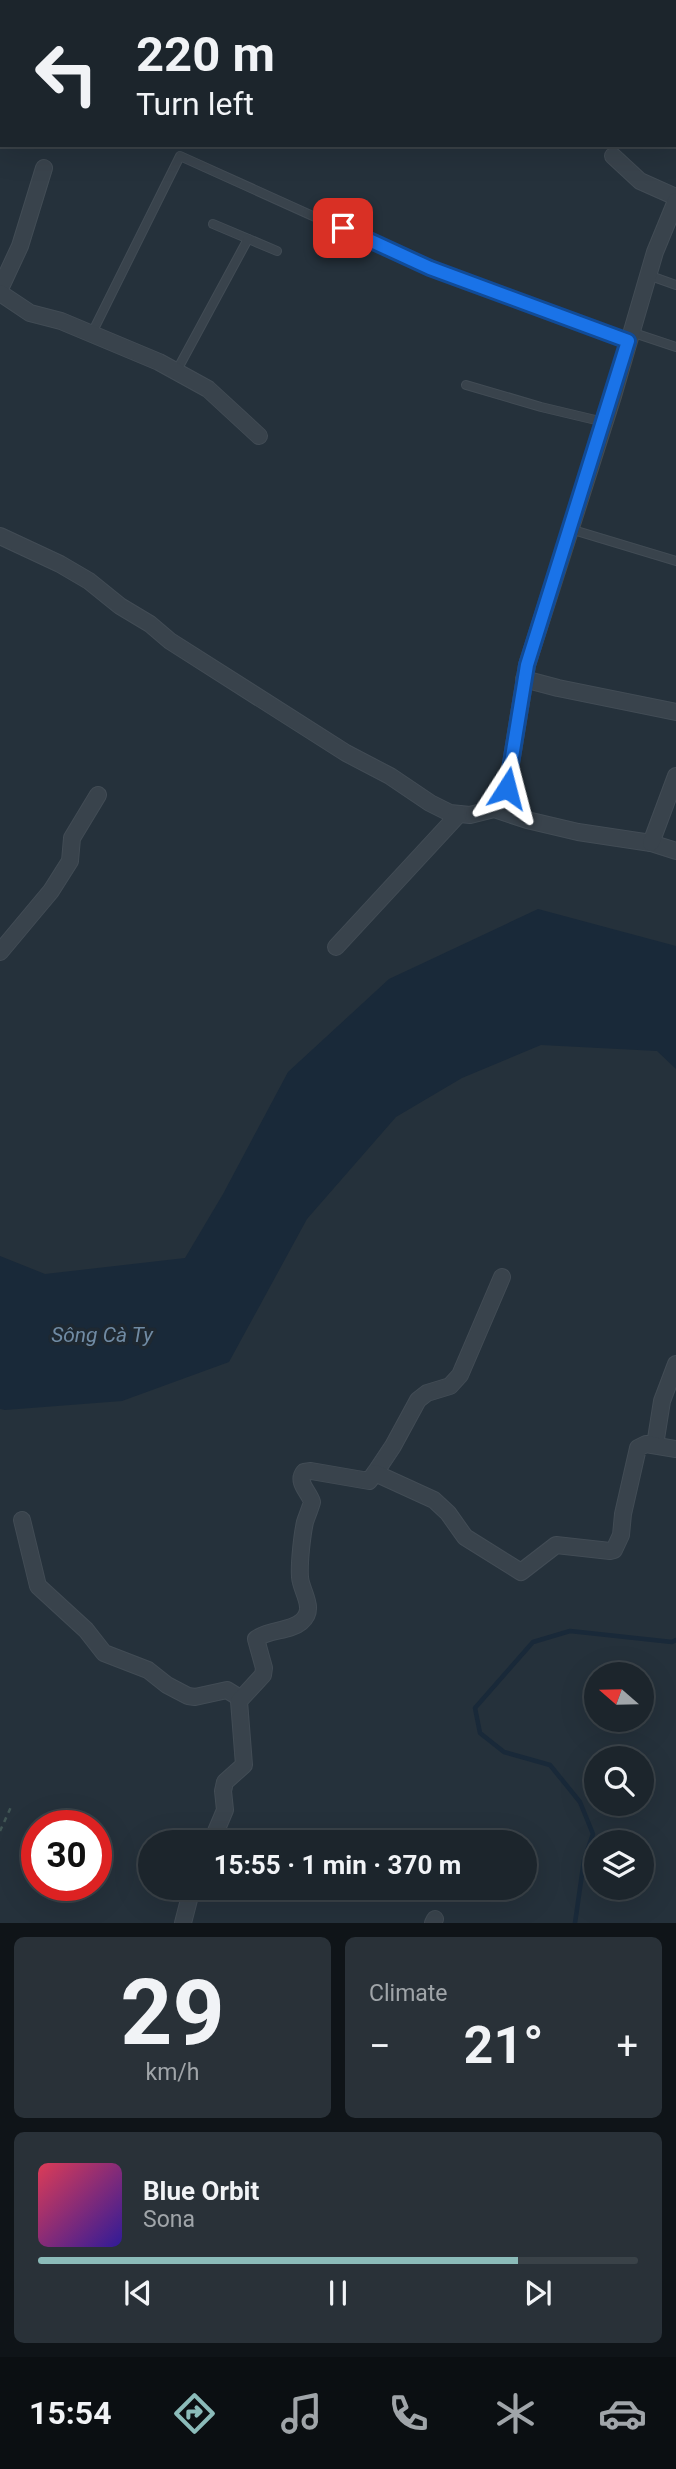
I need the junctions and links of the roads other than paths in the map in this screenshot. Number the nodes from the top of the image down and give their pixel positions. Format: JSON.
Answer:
{"nodes":[{"id":1,"x":612,"y":156,"type":"dead end"},
{"id":2,"x":44,"y":168,"type":"dead end"},
{"id":3,"x":676,"y":199,"type":"edge"},
{"id":4,"x":213,"y":224,"type":"dead end"},
{"id":5,"x":248,"y":239,"type":"junction"},
{"id":6,"x":277,"y":251,"type":"dead end"},
{"id":7,"x":648,"y":275,"type":"junction"},
{"id":8,"x":676,"y":285,"type":"edge"},
{"id":9,"x":0,"y":291,"type":"edge"},
{"id":10,"x":92,"y":335,"type":"junction"},
{"id":11,"x":629,"y":336,"type":"junction"},
{"id":12,"x":676,"y":347,"type":"edge"},
{"id":13,"x":176,"y":372,"type":"junction"},
{"id":14,"x":466,"y":384,"type":"dead end"},
{"id":15,"x":604,"y":422,"type":"junction"},
{"id":16,"x":258,"y":436,"type":"dead end"},
{"id":17,"x":570,"y":529,"type":"junction"},
{"id":18,"x":0,"y":536,"type":"edge"},
{"id":19,"x":676,"y":561,"type":"edge"},
{"id":20,"x":524,"y":679,"type":"junction"},
{"id":21,"x":676,"y":712,"type":"edge"},
{"id":22,"x":676,"y":776,"type":"edge"},
{"id":23,"x":98,"y":795,"type":"dead end"},
{"id":24,"x":494,"y":809,"type":"junction"},
{"id":25,"x":459,"y":814,"type":"junction"},
{"id":26,"x":651,"y":843,"type":"junction"},
{"id":27,"x":676,"y":850,"type":"edge"},
{"id":28,"x":336,"y":947,"type":"dead end"},
{"id":29,"x":0,"y":952,"type":"edge"},
{"id":30,"x":502,"y":1277,"type":"dead end"},
{"id":31,"x":676,"y":1364,"type":"edge"},
{"id":32,"x":655,"y":1445,"type":"junction"},
{"id":33,"x":676,"y":1449,"type":"edge"},
{"id":34,"x":375,"y":1473,"type":"junction"},
{"id":35,"x":22,"y":1520,"type":"dead end"},
{"id":36,"x":240,"y":1698,"type":"junction"},
{"id":37,"x":217,"y":1830,"type":"edge"},
{"id":38,"x":189,"y":1900,"type":"edge"},
{"id":39,"x":183,"y":1923,"type":"edge"}],
"edges":[{"from":1,"to":3,"type":"street"},
{"from":2,"to":9,"type":"street"},
{"from":3,"to":7,"type":"street"},
{"from":4,"to":5,"type":"lane"},
{"from":5,"to":6,"type":"lane"},
{"from":5,"to":13,"type":"lane"},
{"from":7,"to":8,"type":"lane"},
{"from":7,"to":11,"type":"street"},
{"from":9,"to":10,"type":"street"},
{"from":10,"to":11,"type":"lane"},
{"from":10,"to":13,"type":"street"},
{"from":11,"to":12,"type":"lane"},
{"from":11,"to":15,"type":"street"},
{"from":13,"to":16,"type":"street"},
{"from":14,"to":15,"type":"lane"},
{"from":15,"to":17,"type":"street"},
{"from":17,"to":19,"type":"lane"},
{"from":17,"to":20,"type":"street"},
{"from":18,"to":25,"type":"street"},
{"from":20,"to":21,"type":"street"},
{"from":20,"to":24,"type":"street"},
{"from":22,"to":26,"type":"street"},
{"from":23,"to":29,"type":"street"},
{"from":24,"to":25,"type":"street"},
{"from":24,"to":26,"type":"street"},
{"from":25,"to":28,"type":"street"},
{"from":26,"to":27,"type":"street"},
{"from":30,"to":34,"type":"street"},
{"from":31,"to":32,"type":"street"},
{"from":32,"to":33,"type":"street"},
{"from":32,"to":34,"type":"street"},
{"from":34,"to":36,"type":"street"},
{"from":35,"to":36,"type":"street"},
{"from":36,"to":37,"type":"street"},
{"from":38,"to":39,"type":"street"}]}
